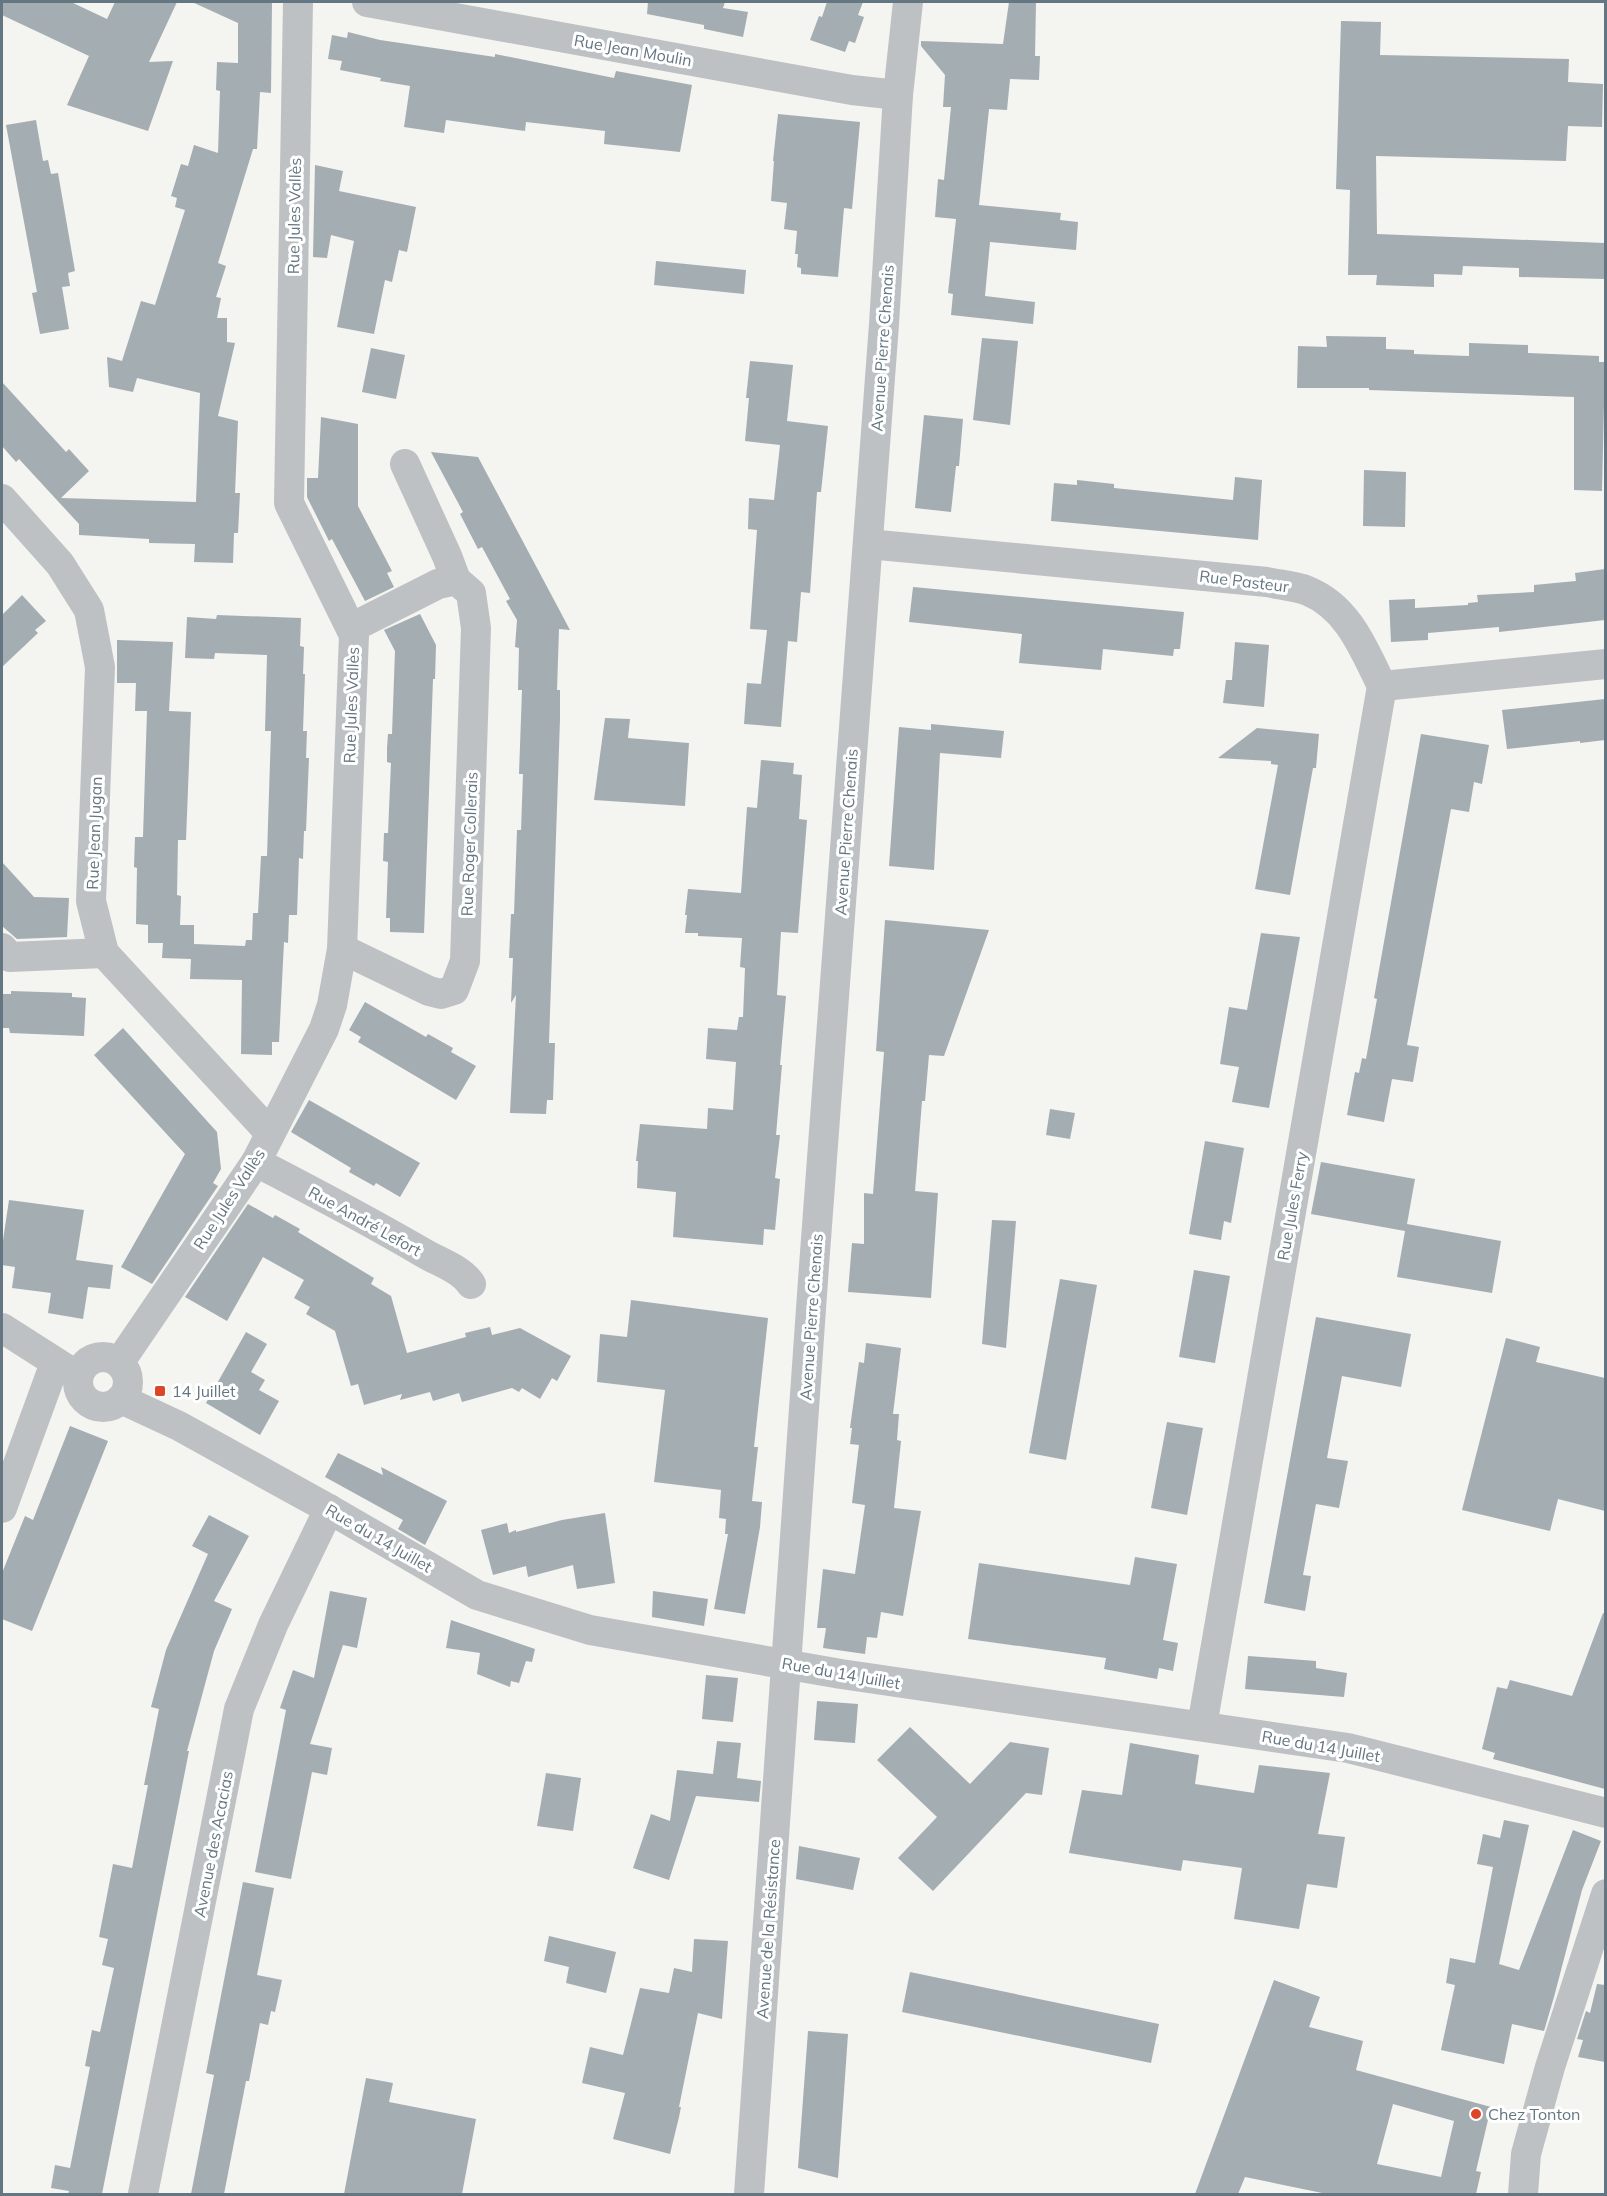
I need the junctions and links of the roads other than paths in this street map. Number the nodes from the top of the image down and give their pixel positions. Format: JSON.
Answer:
{"nodes":[{"id":1,"x":298,"y":2,"type":"edge"},
{"id":2,"x":367,"y":2,"type":"edge"},
{"id":3,"x":908,"y":2,"type":"edge"},
{"id":4,"x":898,"y":95,"type":"junction"},
{"id":5,"x":405,"y":464,"type":"dead end"},
{"id":6,"x":2,"y":499,"type":"edge"},
{"id":7,"x":868,"y":544,"type":"junction"},
{"id":8,"x":456,"y":580,"type":"junction"},
{"id":9,"x":351,"y":628,"type":"junction"},
{"id":10,"x":1605,"y":664,"type":"edge"},
{"id":11,"x":1382,"y":686,"type":"junction"},
{"id":12,"x":2,"y":948,"type":"edge"},
{"id":13,"x":342,"y":950,"type":"junction"},
{"id":14,"x":104,"y":953,"type":"junction"},
{"id":15,"x":270,"y":1133,"type":"junction"},
{"id":16,"x":256,"y":1162,"type":"junction"},
{"id":17,"x":471,"y":1284,"type":"dead end"},
{"id":18,"x":2,"y":1328,"type":"edge"},
{"id":19,"x":119,"y":1363,"type":"junction"},
{"id":20,"x":73,"y":1380,"type":"junction"},
{"id":21,"x":122,"y":1399,"type":"junction"},
{"id":22,"x":37,"y":1413,"type":"junction"},
{"id":23,"x":2,"y":1508,"type":"edge"},
{"id":24,"x":329,"y":1509,"type":"junction"},
{"id":25,"x":787,"y":1664,"type":"junction"},
{"id":26,"x":1202,"y":1726,"type":"junction"},
{"id":27,"x":1605,"y":1813,"type":"edge"},
{"id":28,"x":1605,"y":1894,"type":"edge"},
{"id":29,"x":143,"y":2194,"type":"edge"},
{"id":30,"x":749,"y":2194,"type":"edge"},
{"id":31,"x":1523,"y":2194,"type":"edge"}],
"edges":[{"from":1,"to":9,"type":"street","name":"Rue Jules Vallès"},
{"from":2,"to":4,"type":"street","name":"Rue Jean Moulin"},
{"from":3,"to":4,"type":"street","name":"Avenue Pierre Chenais"},
{"from":4,"to":7,"type":"street","name":"Avenue Pierre Chenais"},
{"from":5,"to":8,"type":"street","name":"Rue Roger Collerais"},
{"from":6,"to":14,"type":"street","name":"Rue Jean Jugan"},
{"from":7,"to":11,"type":"street","name":"Rue Pasteur"},
{"from":7,"to":25,"type":"street","name":"Avenue Pierre Chenais"},
{"from":8,"to":9,"type":"street"},
{"from":8,"to":13,"type":"street","name":"Rue Roger Collerais"},
{"from":9,"to":13,"type":"street","name":"Rue Jules Vallès"},
{"from":10,"to":11,"type":"street"},
{"from":11,"to":26,"type":"street","name":"Rue Jules Ferry"},
{"from":12,"to":14,"type":"street"},
{"from":13,"to":15,"type":"street","name":"Rue Jules Vallès"},
{"from":14,"to":15,"type":"street","name":"Rue Jean Jugan"},
{"from":15,"to":16,"type":"street","name":"Rue Jules Vallès"},
{"from":16,"to":17,"type":"street","name":"Rue André Lefort"},
{"from":16,"to":19,"type":"street","name":"Rue Jules Vallès"},
{"from":18,"to":20,"type":"street"},
{"from":19,"to":20,"type":"street"},
{"from":19,"to":21,"type":"street"},
{"from":20,"to":21,"type":"street"},
{"from":20,"to":22,"type":"street"},
{"from":20,"to":22,"type":"street"},
{"from":21,"to":24,"type":"street","name":"Rue du 14 Juillet"},
{"from":22,"to":23,"type":"street"},
{"from":24,"to":25,"type":"street","name":"Rue du 14 Juillet"},
{"from":24,"to":29,"type":"street","name":"Avenue des Acacias"},
{"from":25,"to":26,"type":"street","name":"Rue du 14 Juillet"},
{"from":25,"to":30,"type":"street","name":"Avenue de la Résistance"},
{"from":26,"to":27,"type":"street","name":"Rue du 14 Juillet"},
{"from":28,"to":31,"type":"street"}]}
